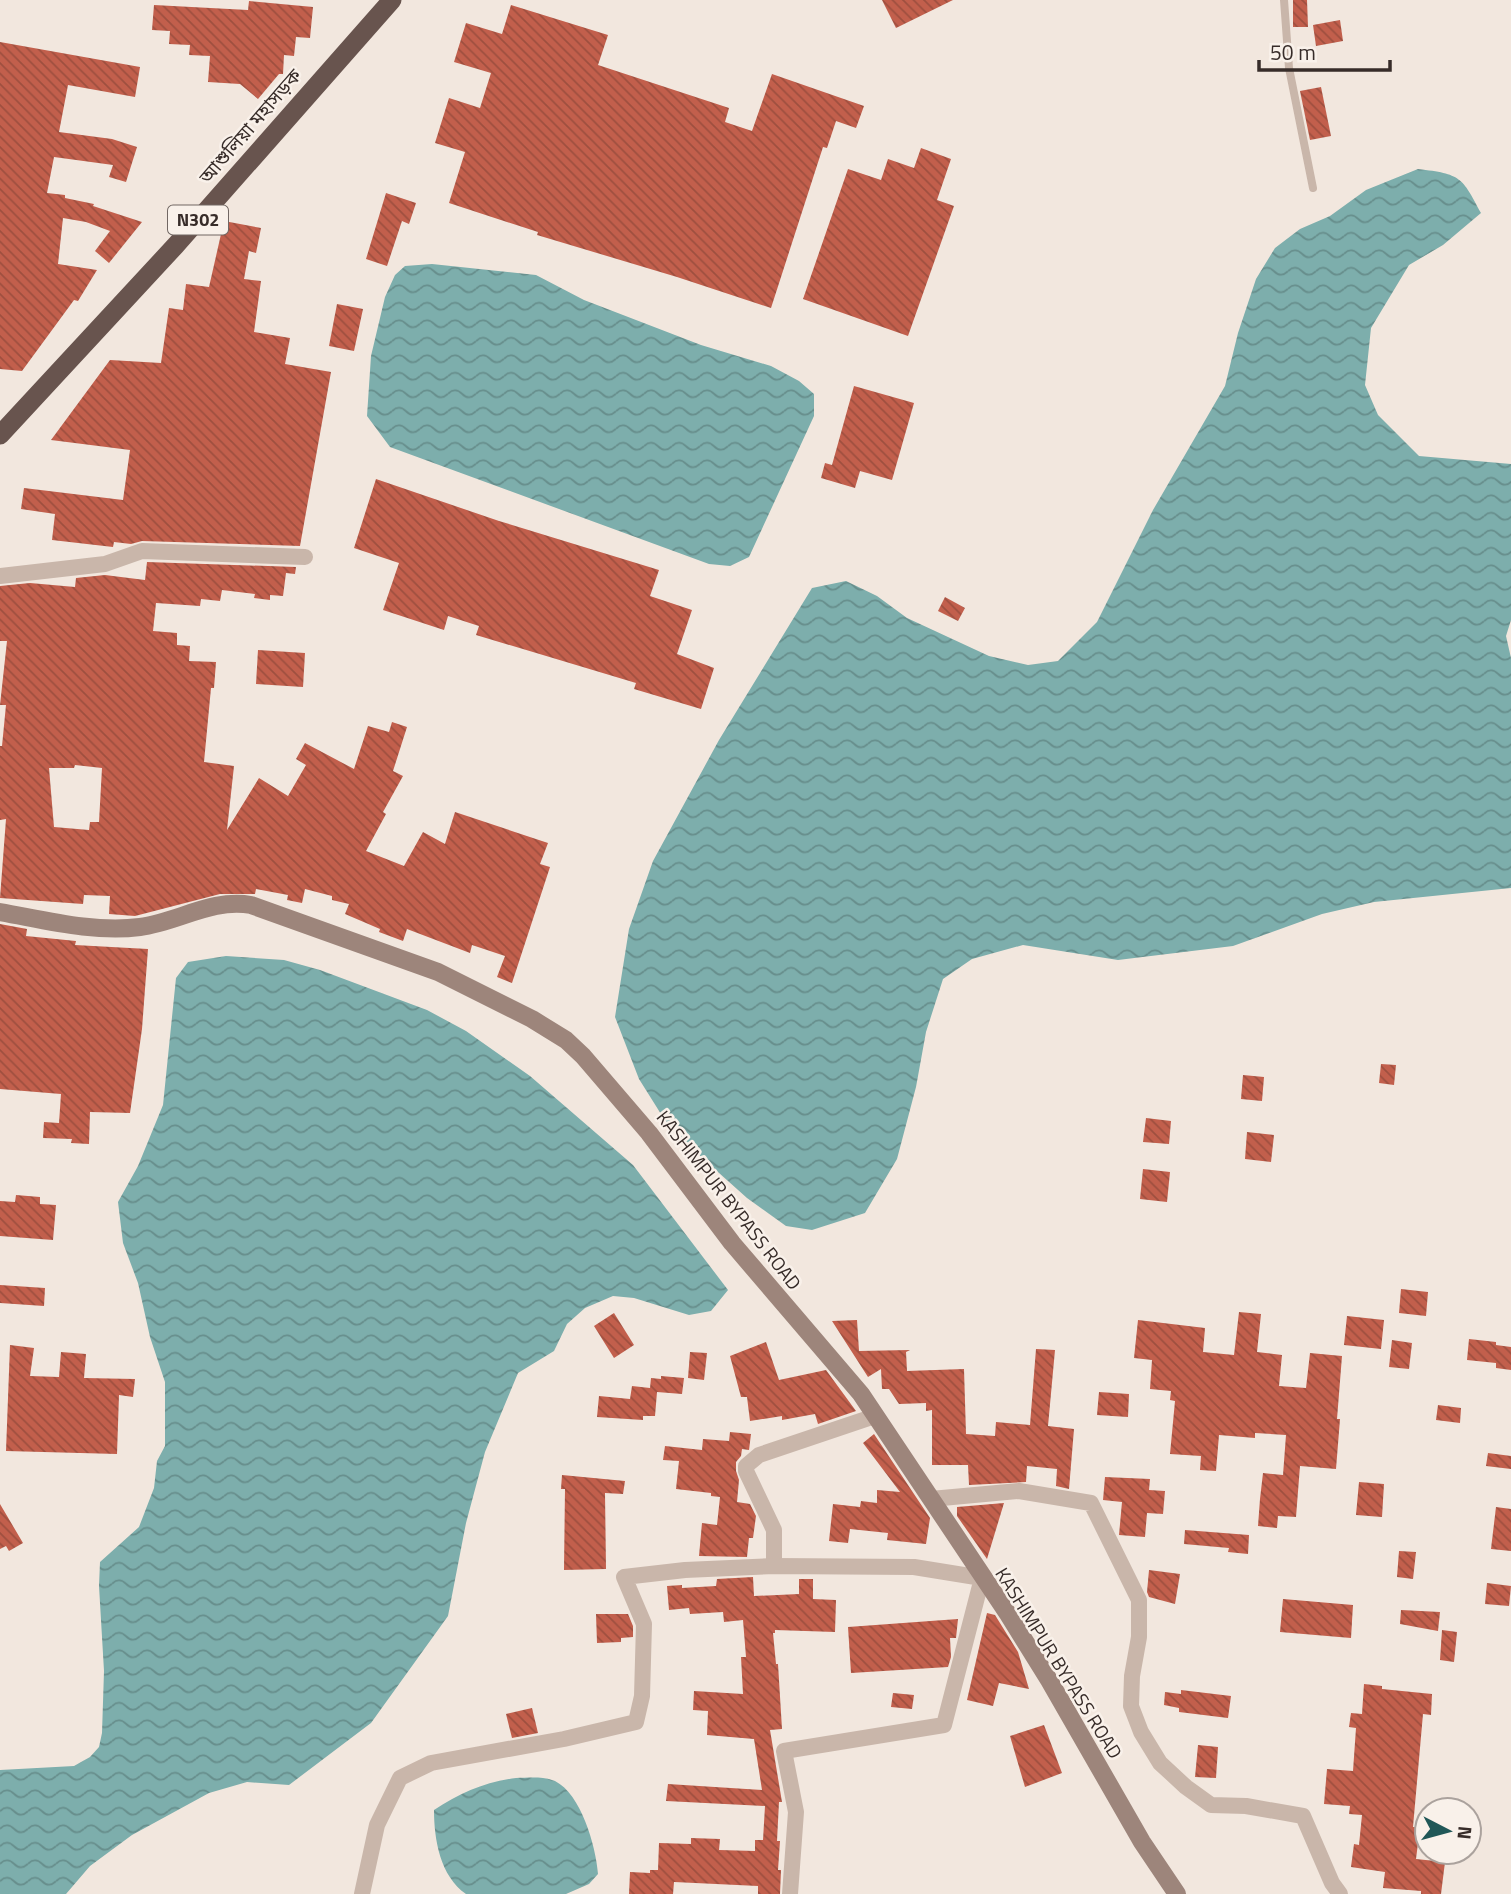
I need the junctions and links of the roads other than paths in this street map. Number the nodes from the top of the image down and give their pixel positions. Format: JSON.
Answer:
{"nodes":[{"id":1,"x":391,"y":0,"type":"edge"},
{"id":2,"x":1284,"y":0,"type":"edge"},
{"id":3,"x":1312,"y":188,"type":"dead end"},
{"id":4,"x":0,"y":435,"type":"edge"},
{"id":5,"x":305,"y":557,"type":"dead end"},
{"id":6,"x":0,"y":576,"type":"edge"},
{"id":7,"x":0,"y":912,"type":"edge"},
{"id":8,"x":875,"y":1416,"type":"junction"},
{"id":9,"x":931,"y":1499,"type":"junction"},
{"id":10,"x":774,"y":1566,"type":"junction"},
{"id":11,"x":982,"y":1578,"type":"junction"},
{"id":12,"x":362,"y":1894,"type":"edge"},
{"id":13,"x":790,"y":1894,"type":"edge"},
{"id":14,"x":1177,"y":1894,"type":"edge"},
{"id":15,"x":1340,"y":1894,"type":"edge"}],
"edges":[{"from":1,"to":4,"type":"highway","name":"আশুলিয়া মহাসড়ক","number":"N302"},
{"from":2,"to":3,"type":"lane"},
{"from":5,"to":6,"type":"street"},
{"from":7,"to":8,"type":"main road","name":"KASHIMPUR BYPASS ROAD"},
{"from":8,"to":9,"type":"main road","name":"KASHIMPUR BYPASS ROAD"},
{"from":8,"to":10,"type":"street"},
{"from":9,"to":11,"type":"main road","name":"KASHIMPUR BYPASS ROAD"},
{"from":9,"to":15,"type":"street"},
{"from":10,"to":11,"type":"street"},
{"from":10,"to":12,"type":"street"},
{"from":11,"to":13,"type":"street"},
{"from":11,"to":14,"type":"main road","name":"KASHIMPUR BYPASS ROAD"}]}
